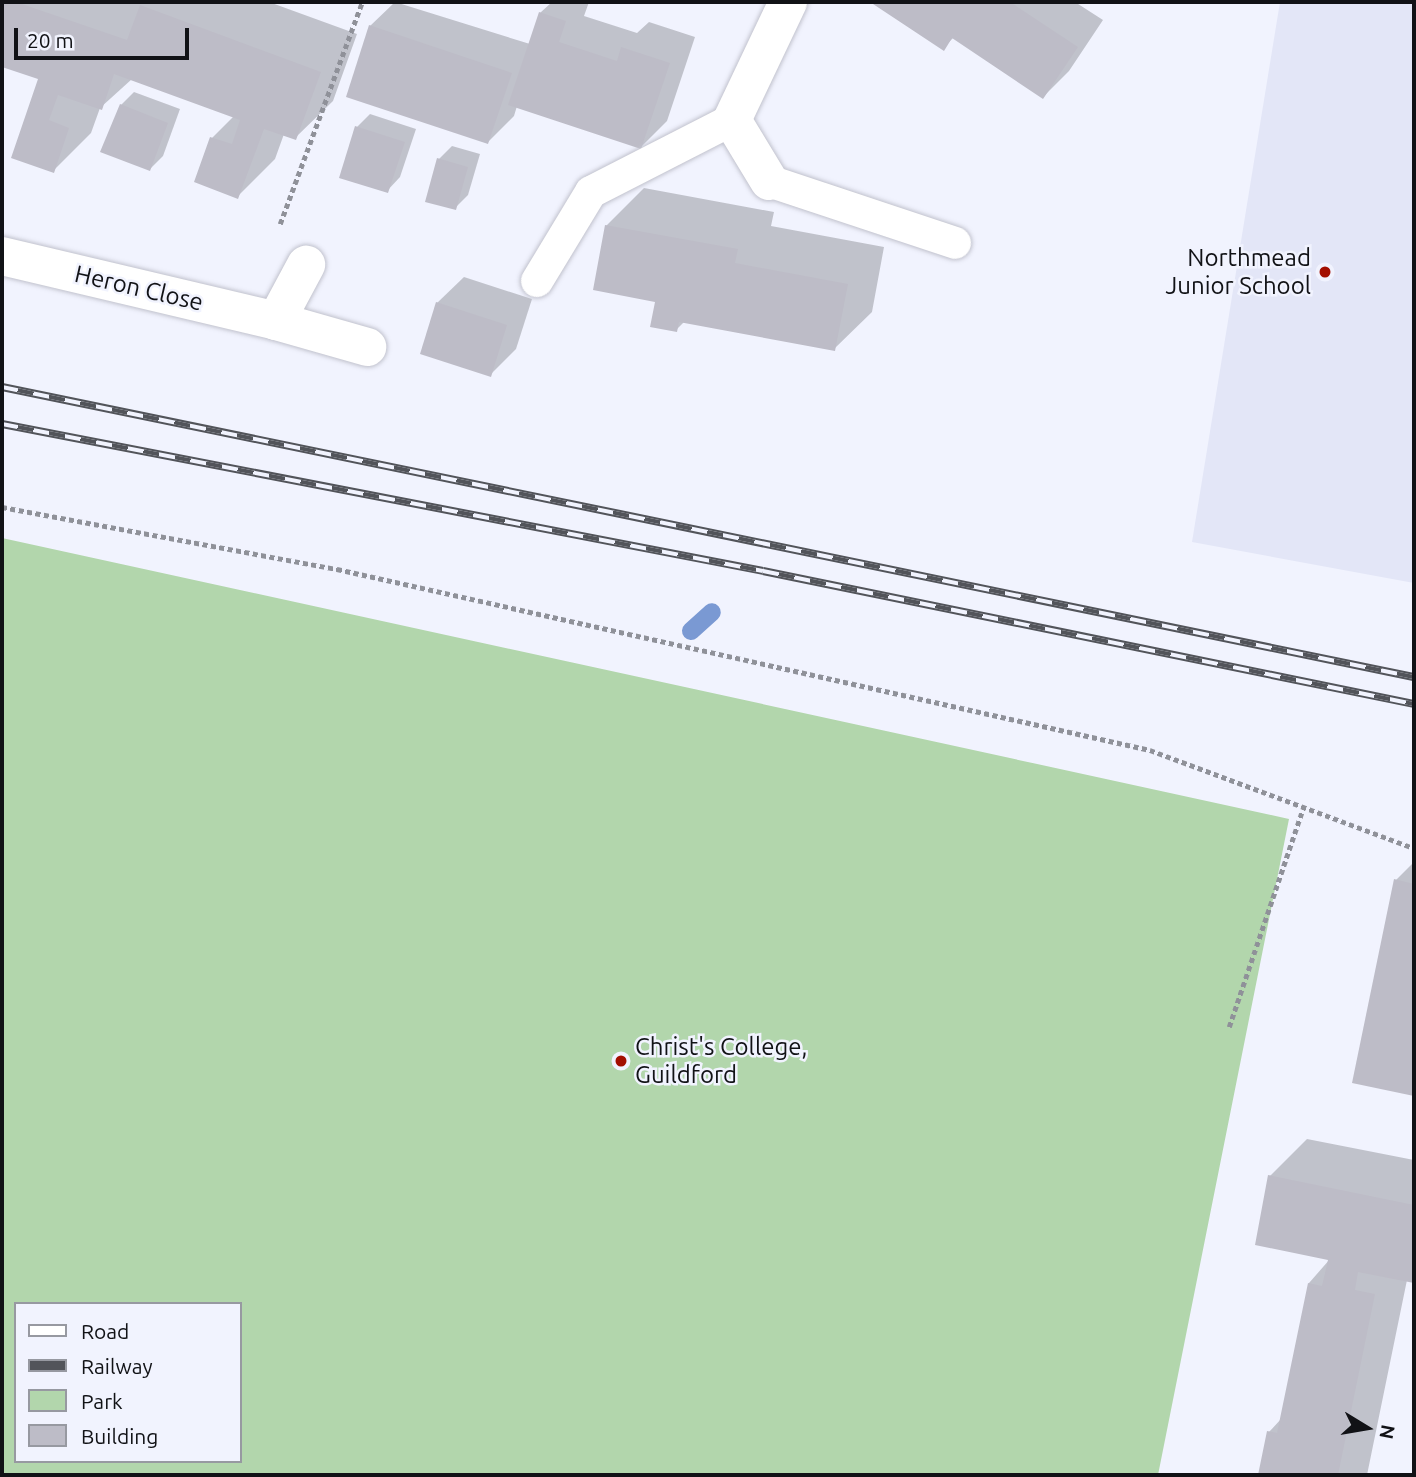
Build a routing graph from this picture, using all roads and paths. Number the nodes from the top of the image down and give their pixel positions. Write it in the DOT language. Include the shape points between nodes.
graph roads {
  1 [pos="362,2"];
  2 [pos="788,2"];
  3 [pos="732,120"];
  4 [pos="769,181"];
  5 [pos="955,243"];
  6 [pos="2,256"];
  7 [pos="306,265"];
  8 [pos="537,281"];
  9 [pos="276,321"];
  10 [pos="367,347"];
  11 [pos="2,507"];
  12 [pos="1304,806"];
  13 [pos="1414,848"];
  14 [pos="1228,1027"];
  1 -- 7 [label="path" via="279,222"];
  2 -- 3 [label="street"];
  3 -- 4 [label="street"];
  3 -- 8 [label="lane" via="591,192"];
  4 -- 5 [label="lane"];
  6 -- 9 [label="street, Heron Close"];
  7 -- 9 [label="street"];
  9 -- 10 [label="street, Heron Close"];
  11 -- 12 [label="path" via="337,569 1136,747"];
  12 -- 13 [label="path"];
  12 -- 14 [label="path"];
}
